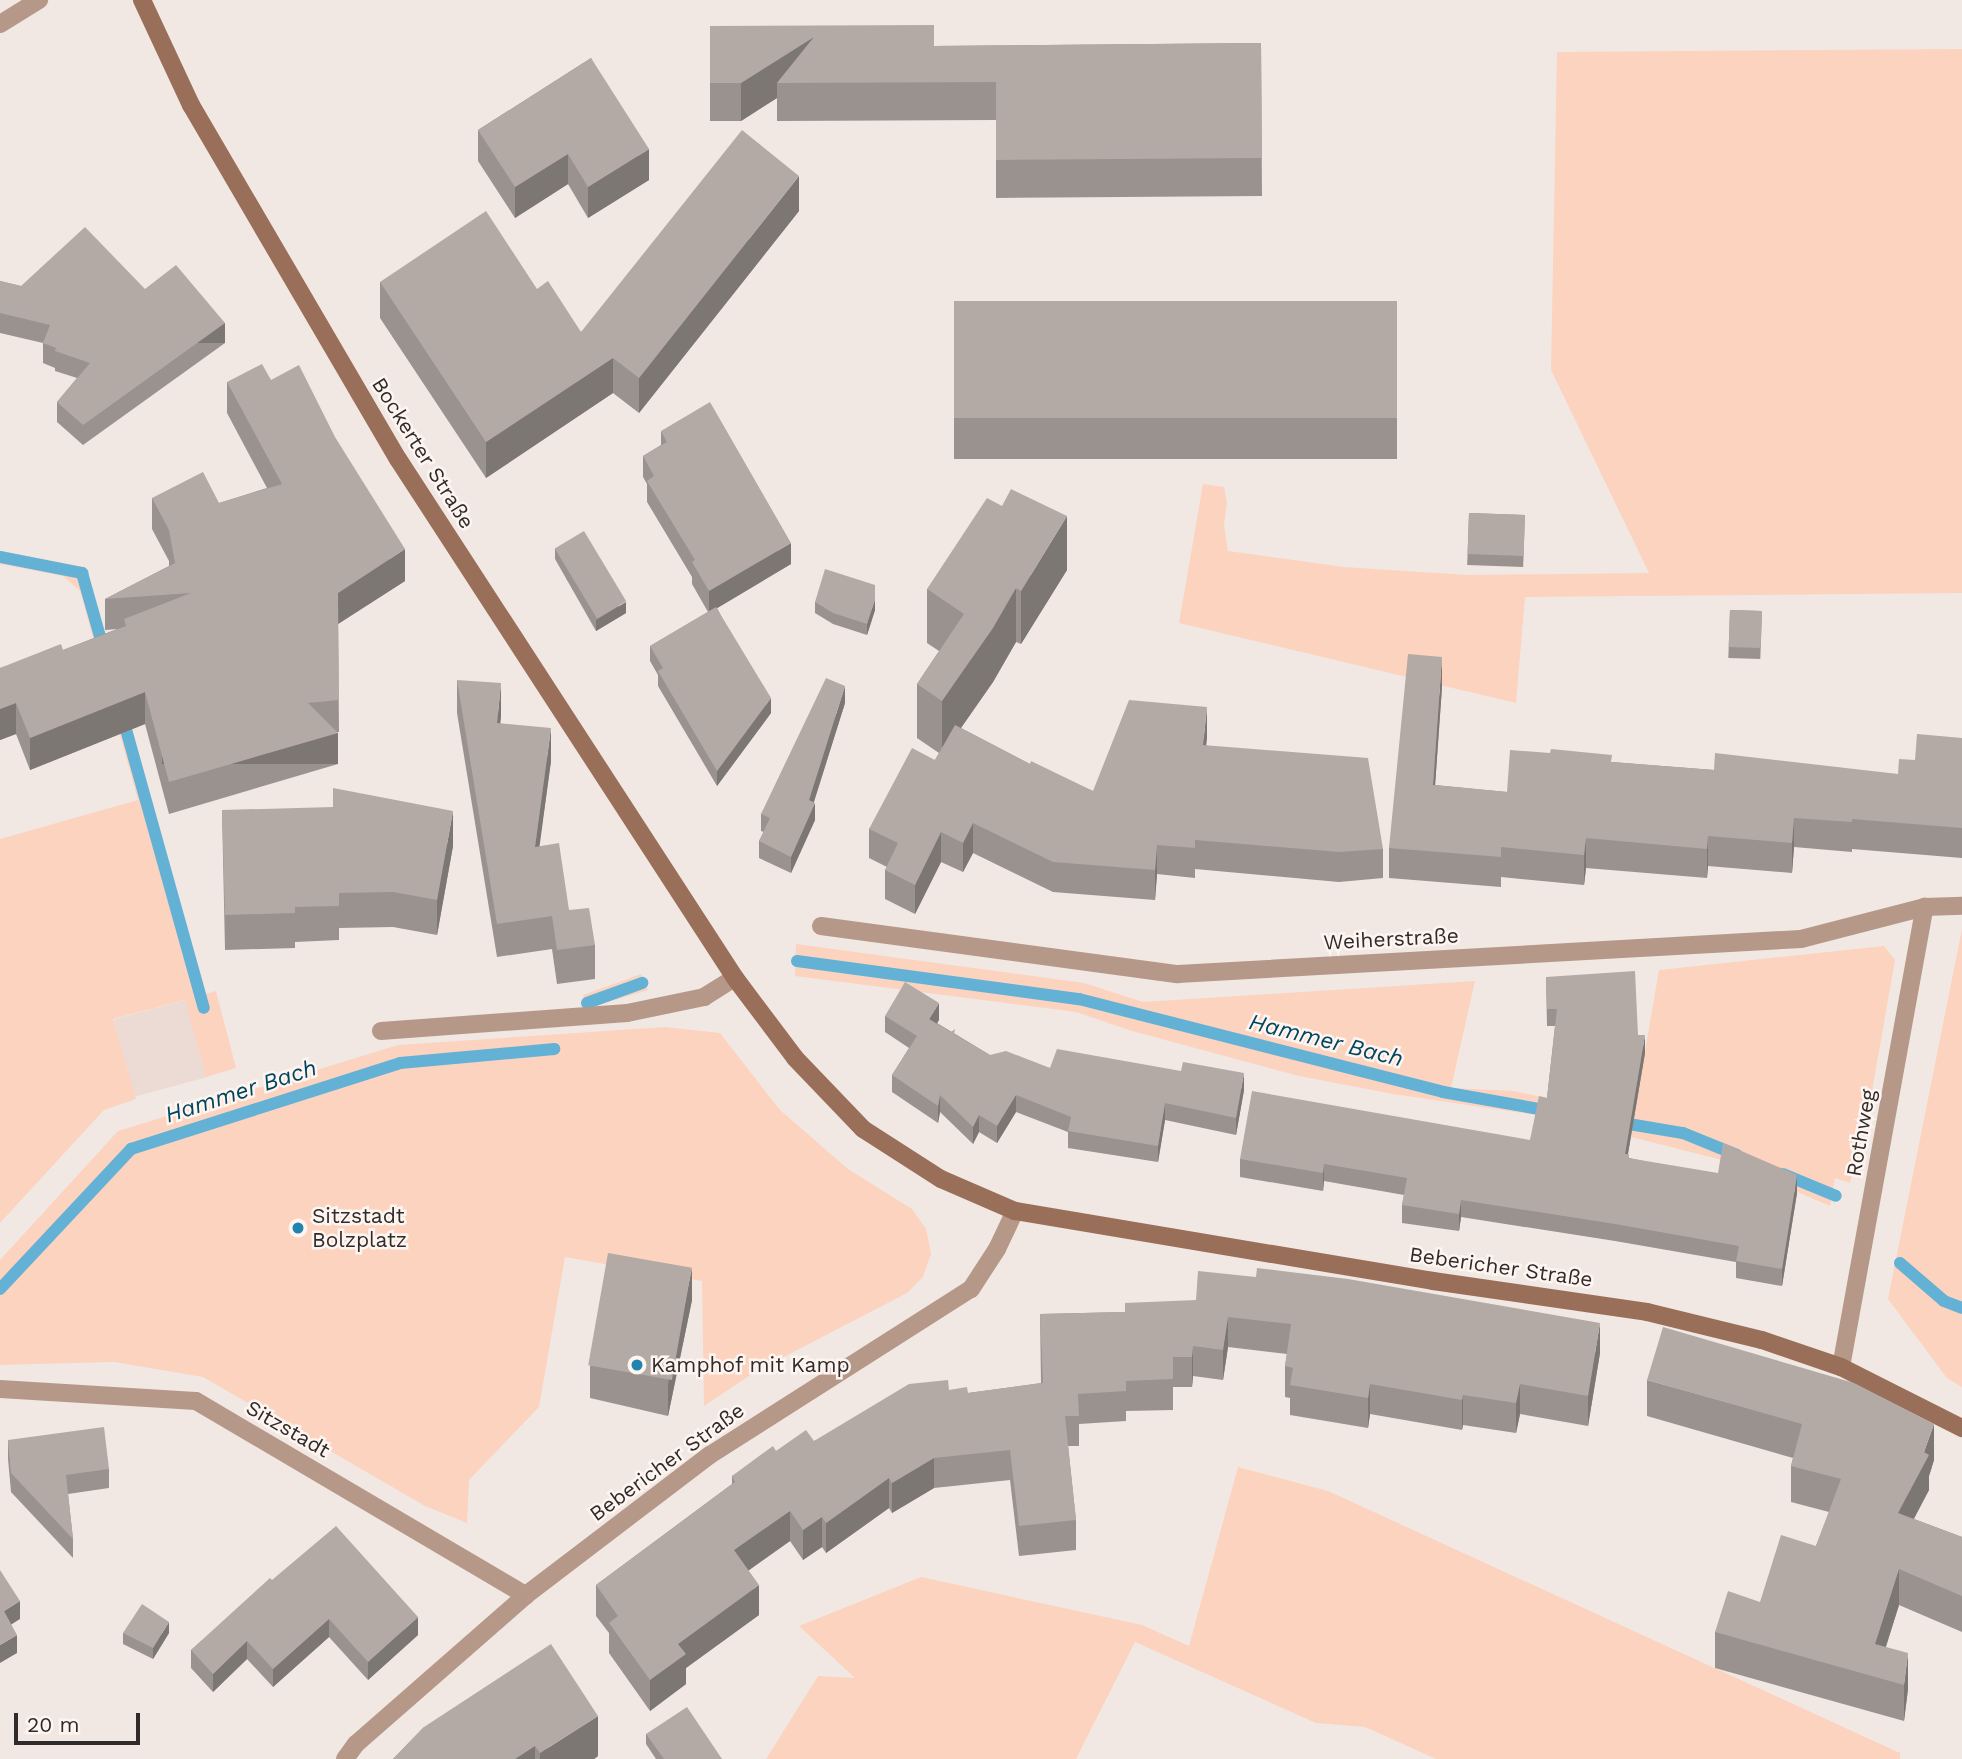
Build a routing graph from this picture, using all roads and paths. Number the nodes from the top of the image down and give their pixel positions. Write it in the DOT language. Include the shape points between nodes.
graph roads {
  1 [pos="39,0"];
  2 [pos="142,0"];
  3 [pos="0,23"];
  4 [pos="1962,906"];
  5 [pos="1925,907"];
  6 [pos="694,914"];
  7 [pos="821,926"];
  8 [pos="736,978"];
  9 [pos="381,1031"];
  10 [pos="1015,1211"];
  11 [pos="1841,1367"];
  12 [pos="0,1389"];
  13 [pos="1962,1428"];
  14 [pos="526,1595"];
  15 [pos="345,1759"];
  1 -- 3 [label="street"];
  2 -- 6 [label="street, Bockerter Straße" via="191,105 398,459"];
  4 -- 5 [label="street, Weiherstraße"];
  5 -- 7 [label="street, Weiherstraße" via="1801,939 1178,974"];
  5 -- 11 [label="street, Rothweg"];
  6 -- 8 [label="street, Bebericher Straße"];
  8 -- 9 [label="street" via="704,997 627,1013"];
  8 -- 10 [label="street, Bebericher Straße" via="795,1058 863,1129 941,1179"];
  10 -- 11 [label="street, Bebericher Straße" via="1433,1281 1647,1311 1762,1340"];
  10 -- 14 [label="street, Bebericher Straße" via="971,1289 709,1455"];
  11 -- 13 [label="street, Bebericher Straße"];
  12 -- 14 [label="street, Sitzstadt" via="196,1401"];
  14 -- 15 [label="street, Bebericher Straße" via="356,1744"];
}
